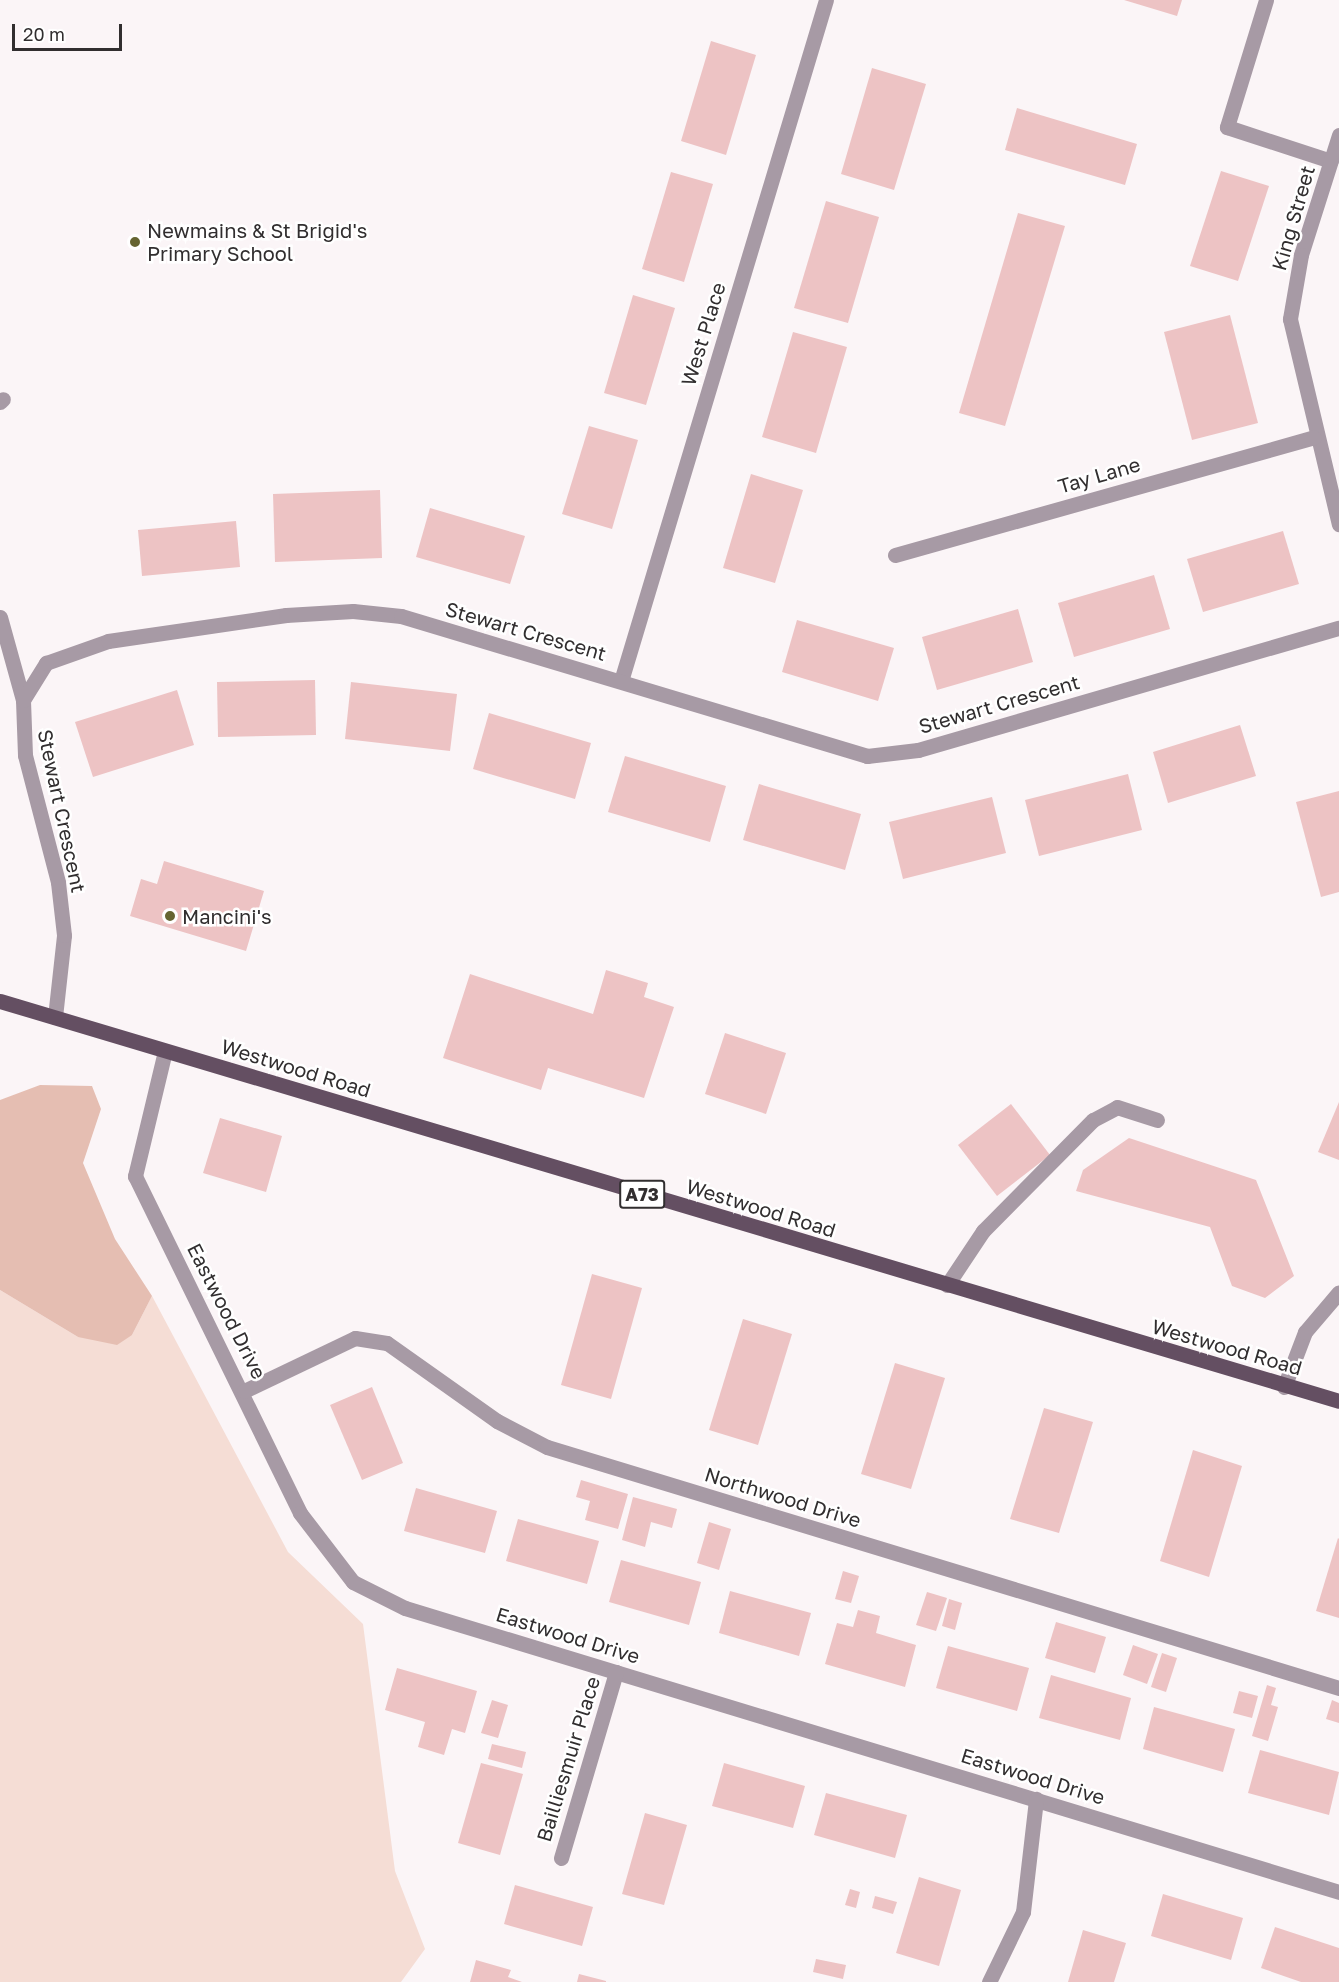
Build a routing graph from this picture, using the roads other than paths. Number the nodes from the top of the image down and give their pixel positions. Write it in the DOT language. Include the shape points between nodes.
graph roads {
  1 [pos="826,0"];
  2 [pos="1266,0"];
  3 [pos="1339,135"];
  4 [pos="1331,160"];
  5 [pos="1314,437"];
  6 [pos="1339,524"];
  7 [pos="895,555"];
  8 [pos="0,617"];
  9 [pos="1339,628"];
  10 [pos="621,681"];
  11 [pos="23,700"];
  12 [pos="0,1001"];
  13 [pos="55,1017"];
  14 [pos="165,1051"];
  15 [pos="1157,1120"];
  16 [pos="947,1285"];
  17 [pos="1339,1292"];
  18 [pos="1284,1386"];
  19 [pos="244,1391"];
  20 [pos="1339,1401"];
  21 [pos="616,1672"];
  22 [pos="1339,1688"];
  23 [pos="1036,1798"];
  24 [pos="561,1858"];
  25 [pos="1339,1892"];
  26 [pos="989,1982"];
  1 -- 10 [label="street, West Place"];
  2 -- 4 [label="street" via="1227,127"];
  3 -- 4 [label="street, King Street"];
  4 -- 5 [label="street, King Street" via="1300,255 1290,319"];
  5 -- 6 [label="street, King Street"];
  5 -- 7 [label="street, Tay Lane"];
  8 -- 11 [label="street"];
  9 -- 10 [label="street, Stewart Crescent" via="918,750 867,756"];
  10 -- 11 [label="street, Stewart Crescent" via="401,616 353,611 203,624 108,641 46,663"];
  11 -- 13 [label="street, Stewart Crescent" via="25,755 58,882 64,935"];
  12 -- 13 [label="main road, Westwood Road / A73"];
  13 -- 14 [label="main road, Westwood Road / A73"];
  14 -- 16 [label="main road, Westwood Road / A73"];
  14 -- 19 [label="street, Eastwood Drive" via="135,1176"];
  15 -- 16 [label="street" via="1117,1107 1093,1120 990,1223"];
  16 -- 18 [label="main road, Westwood Road / A73"];
  17 -- 18 [label="street" via="1305,1332"];
  18 -- 20 [label="main road, Westwood Road / A73"];
  19 -- 21 [label="street, Eastwood Drive" via="300,1513 353,1582 405,1608"];
  19 -- 22 [label="street, Northwood Drive" via="355,1338 387,1343 497,1421 547,1447"];
  21 -- 23 [label="street, Eastwood Drive"];
  21 -- 24 [label="street, Bailliesmuir Place"];
  23 -- 25 [label="street, Eastwood Drive"];
  23 -- 26 [label="street" via="1023,1912"];
}
